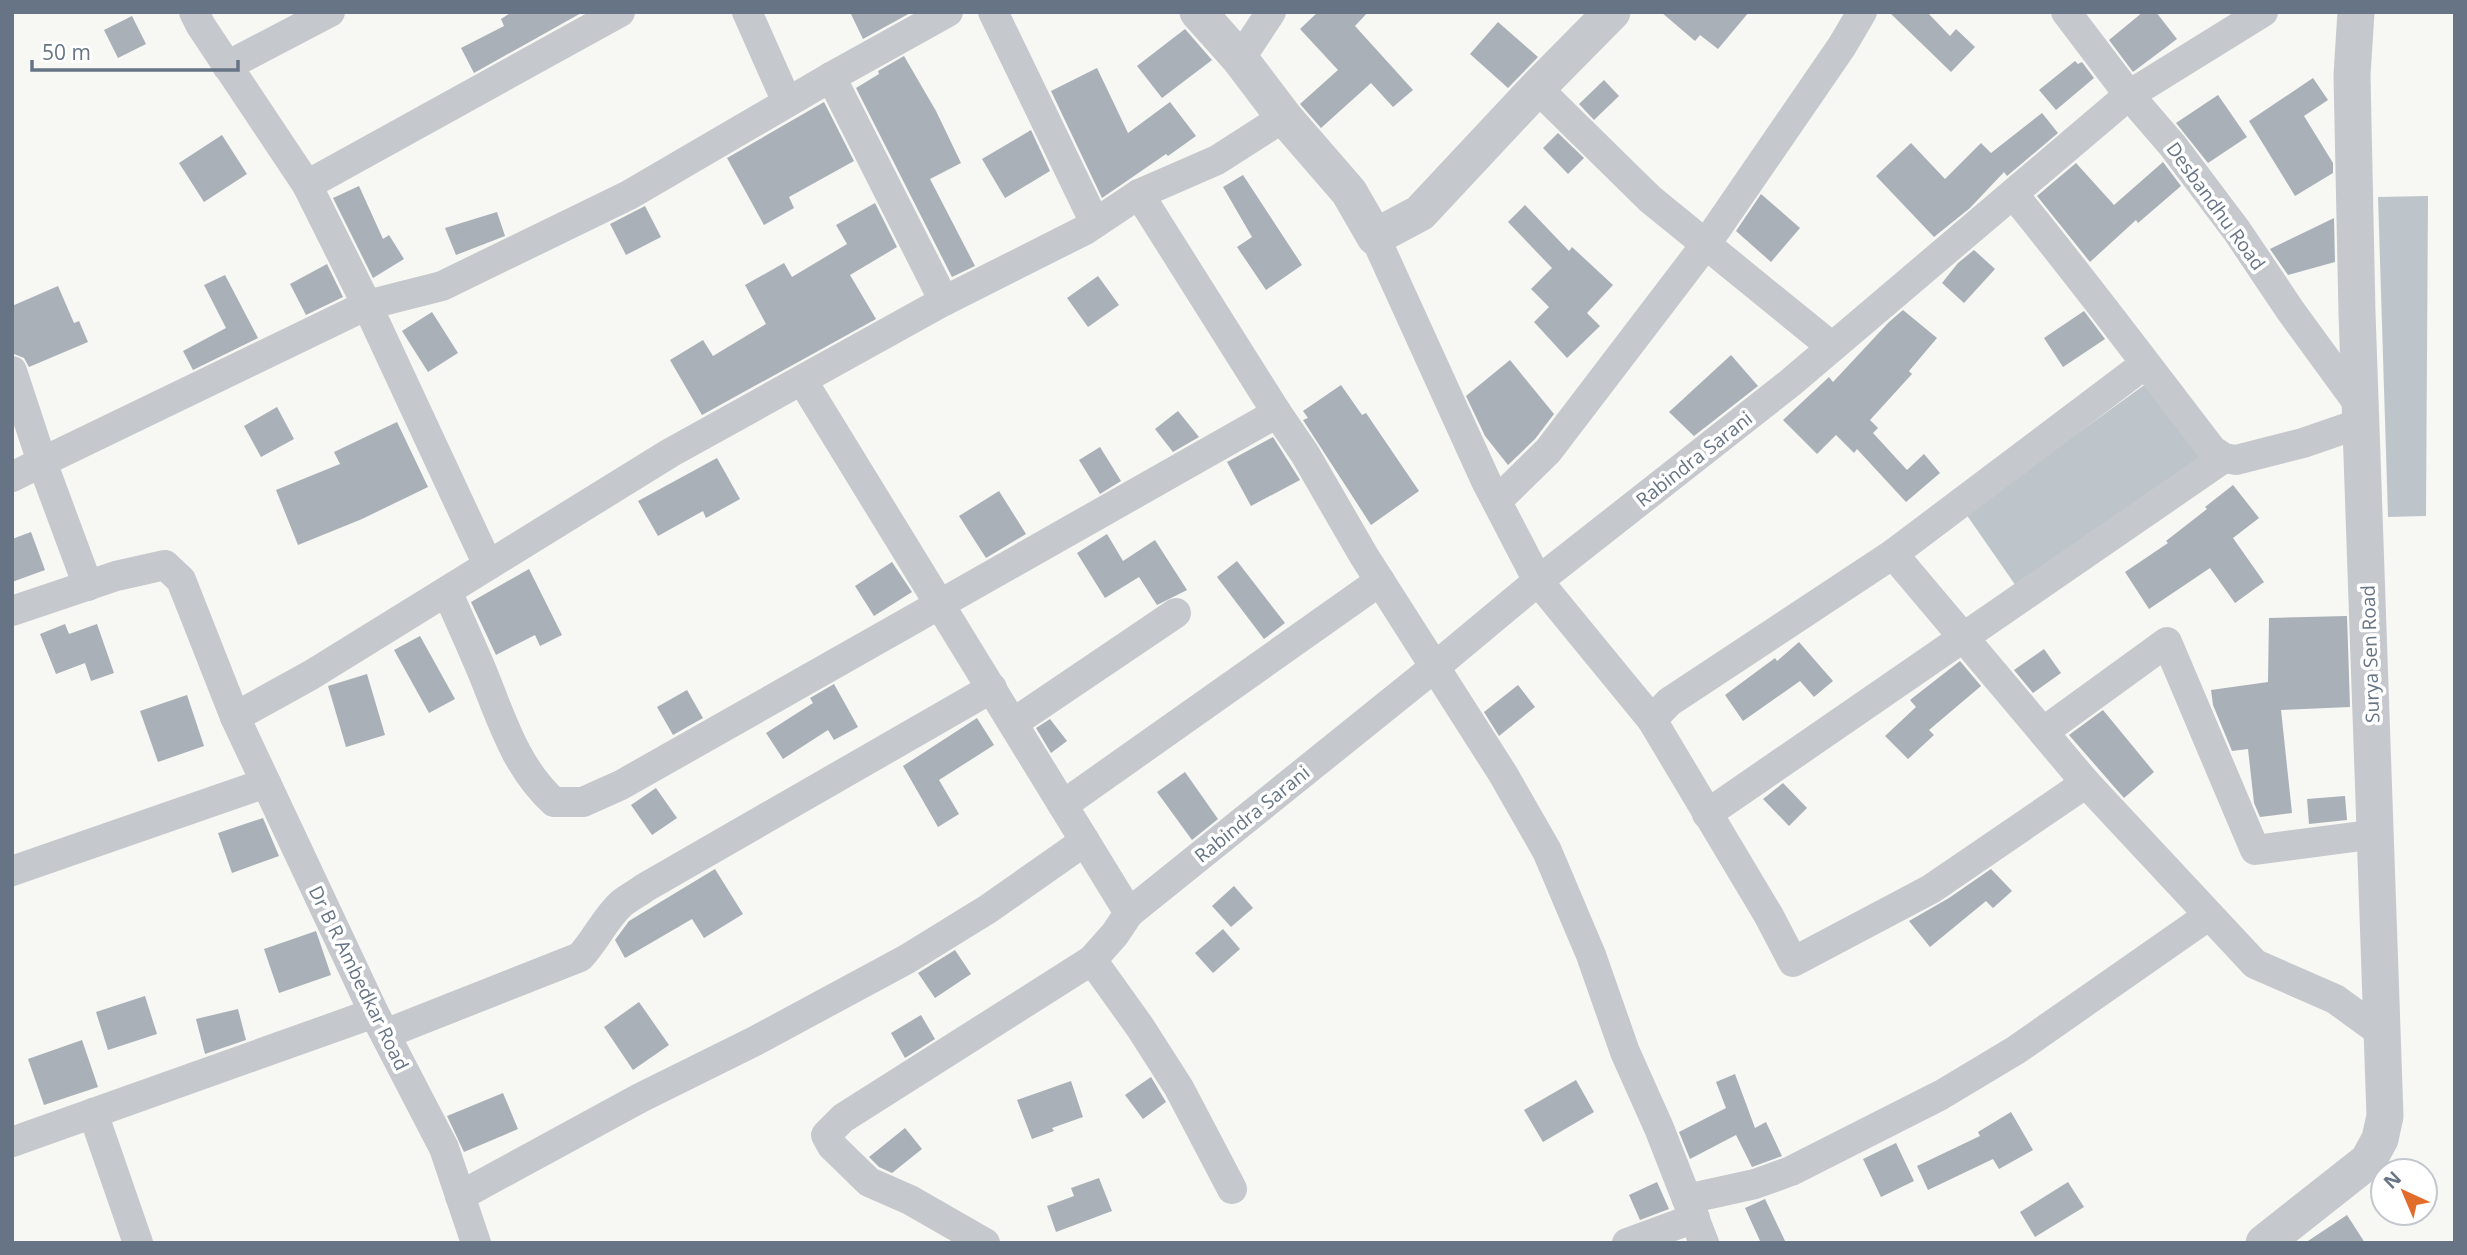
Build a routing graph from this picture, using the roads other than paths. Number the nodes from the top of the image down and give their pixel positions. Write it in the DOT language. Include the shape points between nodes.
graph roads {
  1 [pos="194,12"];
  2 [pos="330,12"];
  3 [pos="620,12"];
  4 [pos="747,12"];
  5 [pos="948,12"];
  6 [pos="993,12"];
  7 [pos="1198,12"];
  8 [pos="1271,12"];
  9 [pos="1862,12"];
  10 [pos="2066,12"];
  11 [pos="2263,12"];
  12 [pos="2356,12"];
  13 [pos="1611,13"];
  14 [pos="1240,59"];
  15 [pos="227,66"];
  16 [pos="831,77"];
  17 [pos="1537,88"];
  18 [pos="2129,95"];
  19 [pos="787,102"];
  20 [pos="1284,117"];
  21 [pos="307,185"];
  22 [pos="1139,194"];
  23 [pos="2013,194"];
  24 [pos="1095,223"];
  25 [pos="1375,237"];
  26 [pos="1706,244"];
  27 [pos="944,301"];
  28 [pos="367,305"];
  29 [pos="1832,347"];
  30 [pos="2145,364"];
  31 [pos="12,372"];
  32 [pos="802,380"];
  33 [pos="1277,413"];
  34 [pos="2361,414"];
  35 [pos="2224,458"];
  36 [pos="42,462"];
  37 [pos="12,477"];
  38 [pos="1497,501"];
  39 [pos="1893,554"];
  40 [pos="488,565"];
  41 [pos="1380,581"];
  42 [pos="1538,581"];
  43 [pos="88,586"];
  44 [pos="447,591"];
  45 [pos="941,605"];
  46 [pos="12,611"];
  47 [pos="1176,613"];
  48 [pos="1965,638"];
  49 [pos="1436,666"];
  50 [pos="992,688"];
  51 [pos="235,717"];
  52 [pos="1653,720"];
  53 [pos="1013,723"];
  54 [pos="2043,732"];
  55 [pos="266,783"];
  56 [pos="2086,783"];
  57 [pos="1063,805"];
  58 [pos="1707,814"];
  59 [pos="2376,834"];
  60 [pos="1085,841"];
  61 [pos="12,871"];
  62 [pos="1129,914"];
  63 [pos="2208,916"];
  64 [pos="1092,961"];
  65 [pos="380,1024"];
  66 [pos="2382,1033"];
  67 [pos="93,1113"];
  68 [pos="12,1142"];
  69 [pos="1232,1189"];
  70 [pos="460,1196"];
  71 [pos="1695,1220"];
  72 [pos="138,1243"];
  73 [pos="476,1243"];
  74 [pos="985,1243"];
  75 [pos="1627,1243"];
  76 [pos="2264,1243"];
  1 -- 15 [label="street"];
  2 -- 15 [label="street"];
  3 -- 21 [label="street"];
  4 -- 19 [label="street"];
  5 -- 16 [label="street"];
  6 -- 24 [label="street"];
  7 -- 14 [label="street"];
  8 -- 14 [label="street"];
  9 -- 26 [label="street"];
  10 -- 18 [label="street, Desbandhu Road"];
  11 -- 18 [label="street, Rabindra Sarani"];
  12 -- 34 [label="street, Surya Sen Road" via="2351,75"];
  13 -- 17 [label="street"];
  14 -- 20 [label="street"];
  15 -- 21 [label="street"];
  16 -- 19 [label="street"];
  16 -- 27 [label="street"];
  17 -- 25 [label="street" via="1420,213"];
  17 -- 26 [label="street" via="1650,199"];
  18 -- 23 [label="street, Rabindra Sarani"];
  18 -- 34 [label="street, Desbandhu Road" via="2229,220"];
  19 -- 28 [label="street" via="629,195 442,286"];
  20 -- 22 [label="street" via="1217,160"];
  20 -- 25 [label="street" via="1349,192"];
  21 -- 28 [label="street"];
  22 -- 24 [label="street"];
  22 -- 33 [label="street"];
  23 -- 29 [label="street, Rabindra Sarani"];
  23 -- 30 [label="street"];
  24 -- 27 [label="street"];
  25 -- 38 [label="street"];
  26 -- 29 [label="street"];
  26 -- 38 [label="street" via="1548,452"];
  27 -- 32 [label="street"];
  28 -- 36 [label="street"];
  28 -- 40 [label="street"];
  29 -- 42 [label="street, Rabindra Sarani"];
  30 -- 35 [label="street" via="2212,450"];
  30 -- 39 [label="street"];
  31 -- 36 [label="street"];
  32 -- 40 [label="street" via="670,453"];
  32 -- 45 [label="street"];
  33 -- 41 [label="street"];
  33 -- 45 [label="street"];
  34 -- 35 [label="street" via="2290,446 2236,460"];
  34 -- 59 [label="street, Surya Sen Road"];
  35 -- 48 [label="street"];
  36 -- 37 [label="street"];
  36 -- 43 [label="street"];
  38 -- 42 [label="street"];
  39 -- 48 [label="street"];
  39 -- 52 [label="street" via="1670,702"];
  40 -- 44 [label="street"];
  41 -- 49 [label="street"];
  41 -- 57 [label="street"];
  42 -- 49 [label="street, Rabindra Sarani"];
  42 -- 52 [label="street"];
  43 -- 46 [label="street"];
  43 -- 51 [label="street, Dr B R Ambedkar Road" via="165,565 174,572"];
  44 -- 45 [label="street" via="524,767 554,802 583,802 621,785"];
  44 -- 51 [label="street" via="312,676"];
  45 -- 50 [label="street"];
  47 -- 53 [label="street"];
  48 -- 54 [label="street"];
  48 -- 58 [label="street"];
  49 -- 62 [label="street, Rabindra Sarani"];
  49 -- 71 [label="street" via="1547,851"];
  50 -- 53 [label="street"];
  50 -- 65 [label="street" via="646,887 622,904 580,957"];
  51 -- 55 [label="street, Dr B R Ambedkar Road"];
  52 -- 58 [label="street"];
  53 -- 57 [label="street"];
  54 -- 56 [label="street"];
  54 -- 59 [label="street" via="2168,642 2255,850"];
  55 -- 61 [label="street"];
  55 -- 65 [label="street, Dr B R Ambedkar Road"];
  56 -- 58 [label="street" via="1931,888 1793,962"];
  56 -- 63 [label="street"];
  57 -- 60 [label="street"];
  59 -- 66 [label="street, Surya Sen Road"];
  60 -- 62 [label="street"];
  60 -- 70 [label="street" via="906,959"];
  62 -- 64 [label="street, Rabindra Sarani"];
  63 -- 66 [label="street" via="2255,964 2335,999"];
  63 -- 71 [label="street" via="2016,1050 1941,1095 1791,1171 1755,1184"];
  64 -- 69 [label="street" via="1179,1088"];
  64 -- 74 [label="street, Rabindra Sarani" via="843,1118 826,1135 869,1182"];
  65 -- 67 [label="street"];
  65 -- 70 [label="street, Dr B R Ambedkar Road" via="444,1148"];
  66 -- 76 [label="street, Surya Sen Road" via="2385,1116 2368,1161"];
  67 -- 68 [label="street"];
  67 -- 72 [label="street"];
  70 -- 73 [label="street, Dr B R Ambedkar Road"];
  71 -- 75 [label="street"];
}
